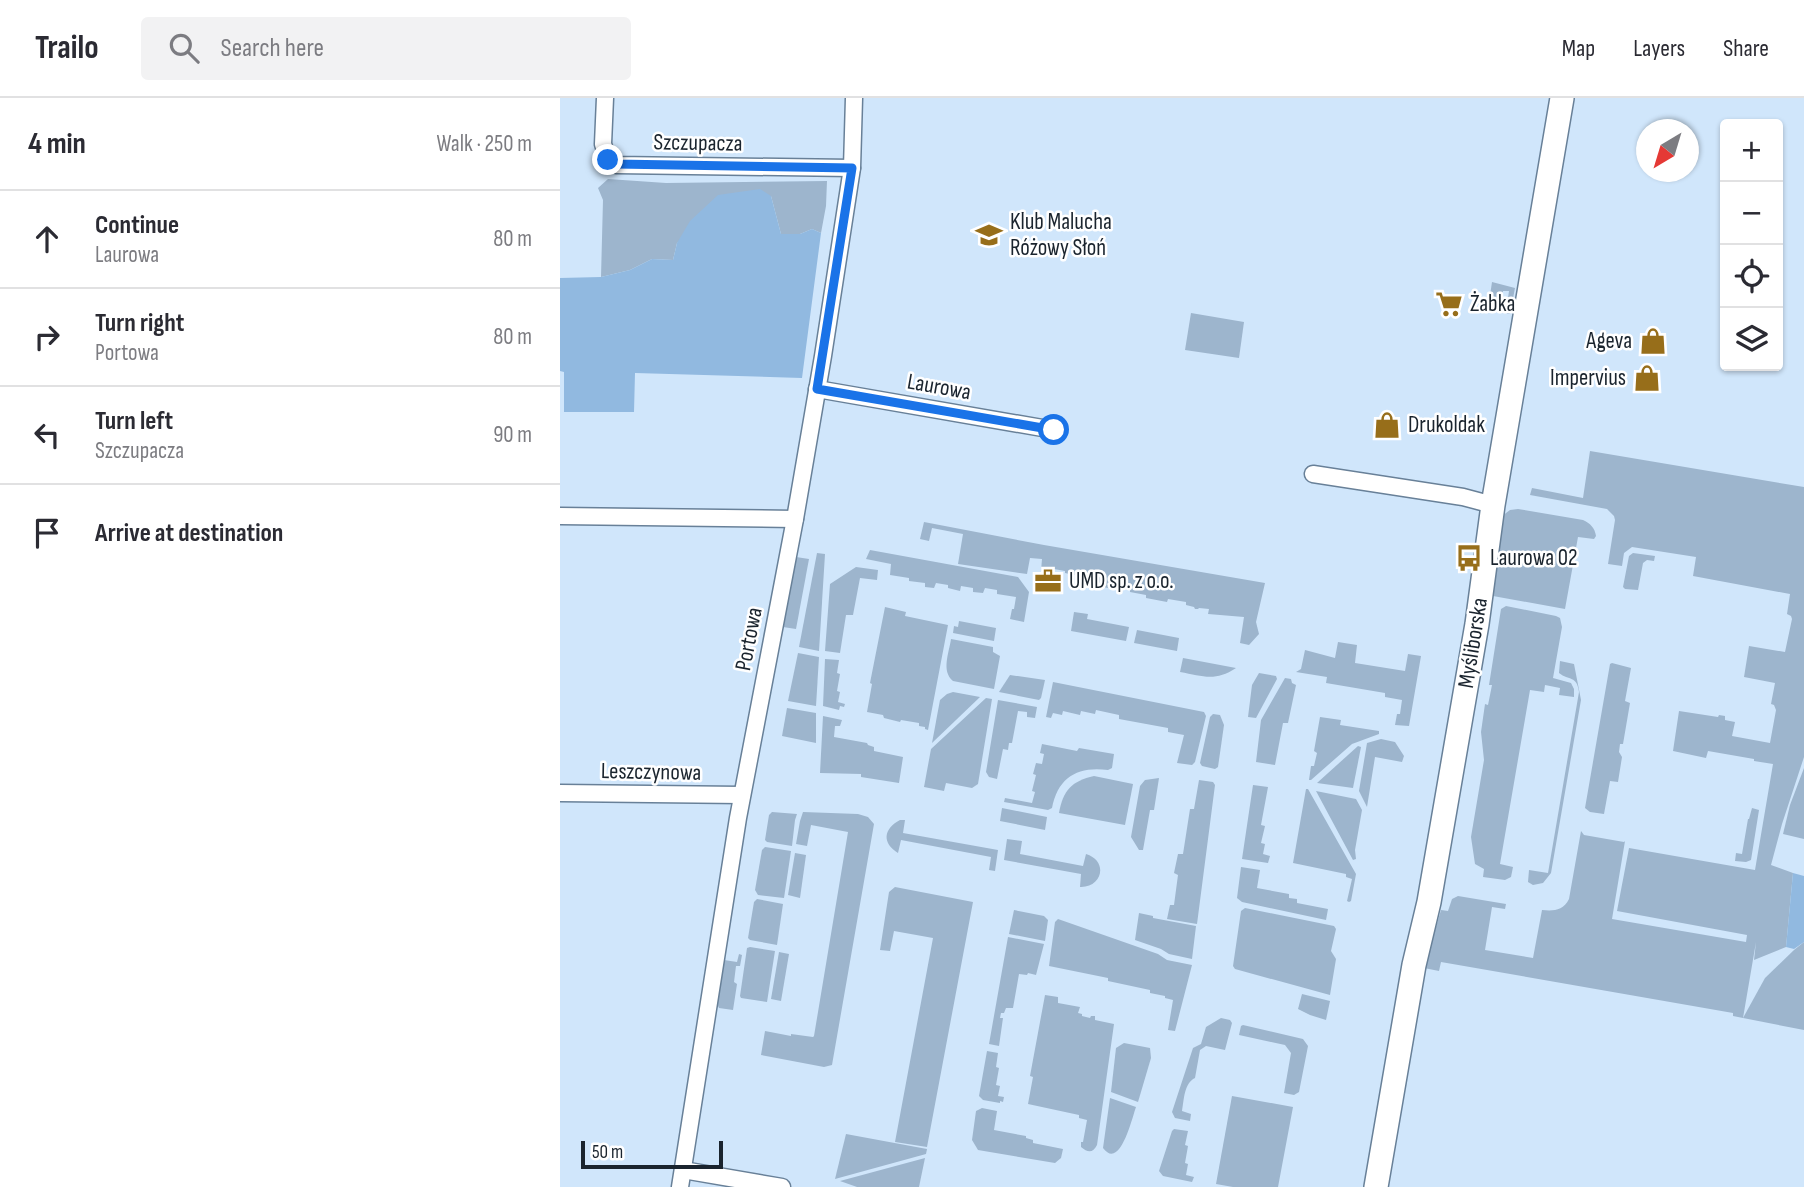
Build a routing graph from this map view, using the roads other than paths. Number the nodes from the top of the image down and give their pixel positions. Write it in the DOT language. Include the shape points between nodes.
graph roads {
  1 [pos="605,98"];
  2 [pos="854,98"];
  3 [pos="1562,98"];
  4 [pos="852,168"];
  5 [pos="817,389"];
  6 [pos="1054,430"];
  7 [pos="1313,474"];
  8 [pos="1493,505"];
  9 [pos="560,516"];
  10 [pos="794,519"];
  11 [pos="560,793"];
  12 [pos="742,795"];
  13 [pos="683,1170"];
  14 [pos="680,1187"];
  15 [pos="782,1187"];
  16 [pos="1376,1187"];
  1 -- 4 [label="street, Szczupacza" via="603,144 608,160 616,164"];
  2 -- 4 [label="street, Portowa"];
  3 -- 8 [label="street, Myśliborska"];
  4 -- 5 [label="street, Portowa"];
  5 -- 6 [label="street, Laurowa"];
  5 -- 10 [label="street, Portowa"];
  7 -- 8 [label="street"];
  8 -- 16 [label="street, Myśliborska" via="1474,643"];
  9 -- 10 [label="street"];
  10 -- 12 [label="street, Portowa"];
  11 -- 12 [label="street, Leszczynowa"];
  12 -- 13 [label="street, Portowa"];
  13 -- 14 [label="street, Portowa"];
  13 -- 15 [label="street"];
}
